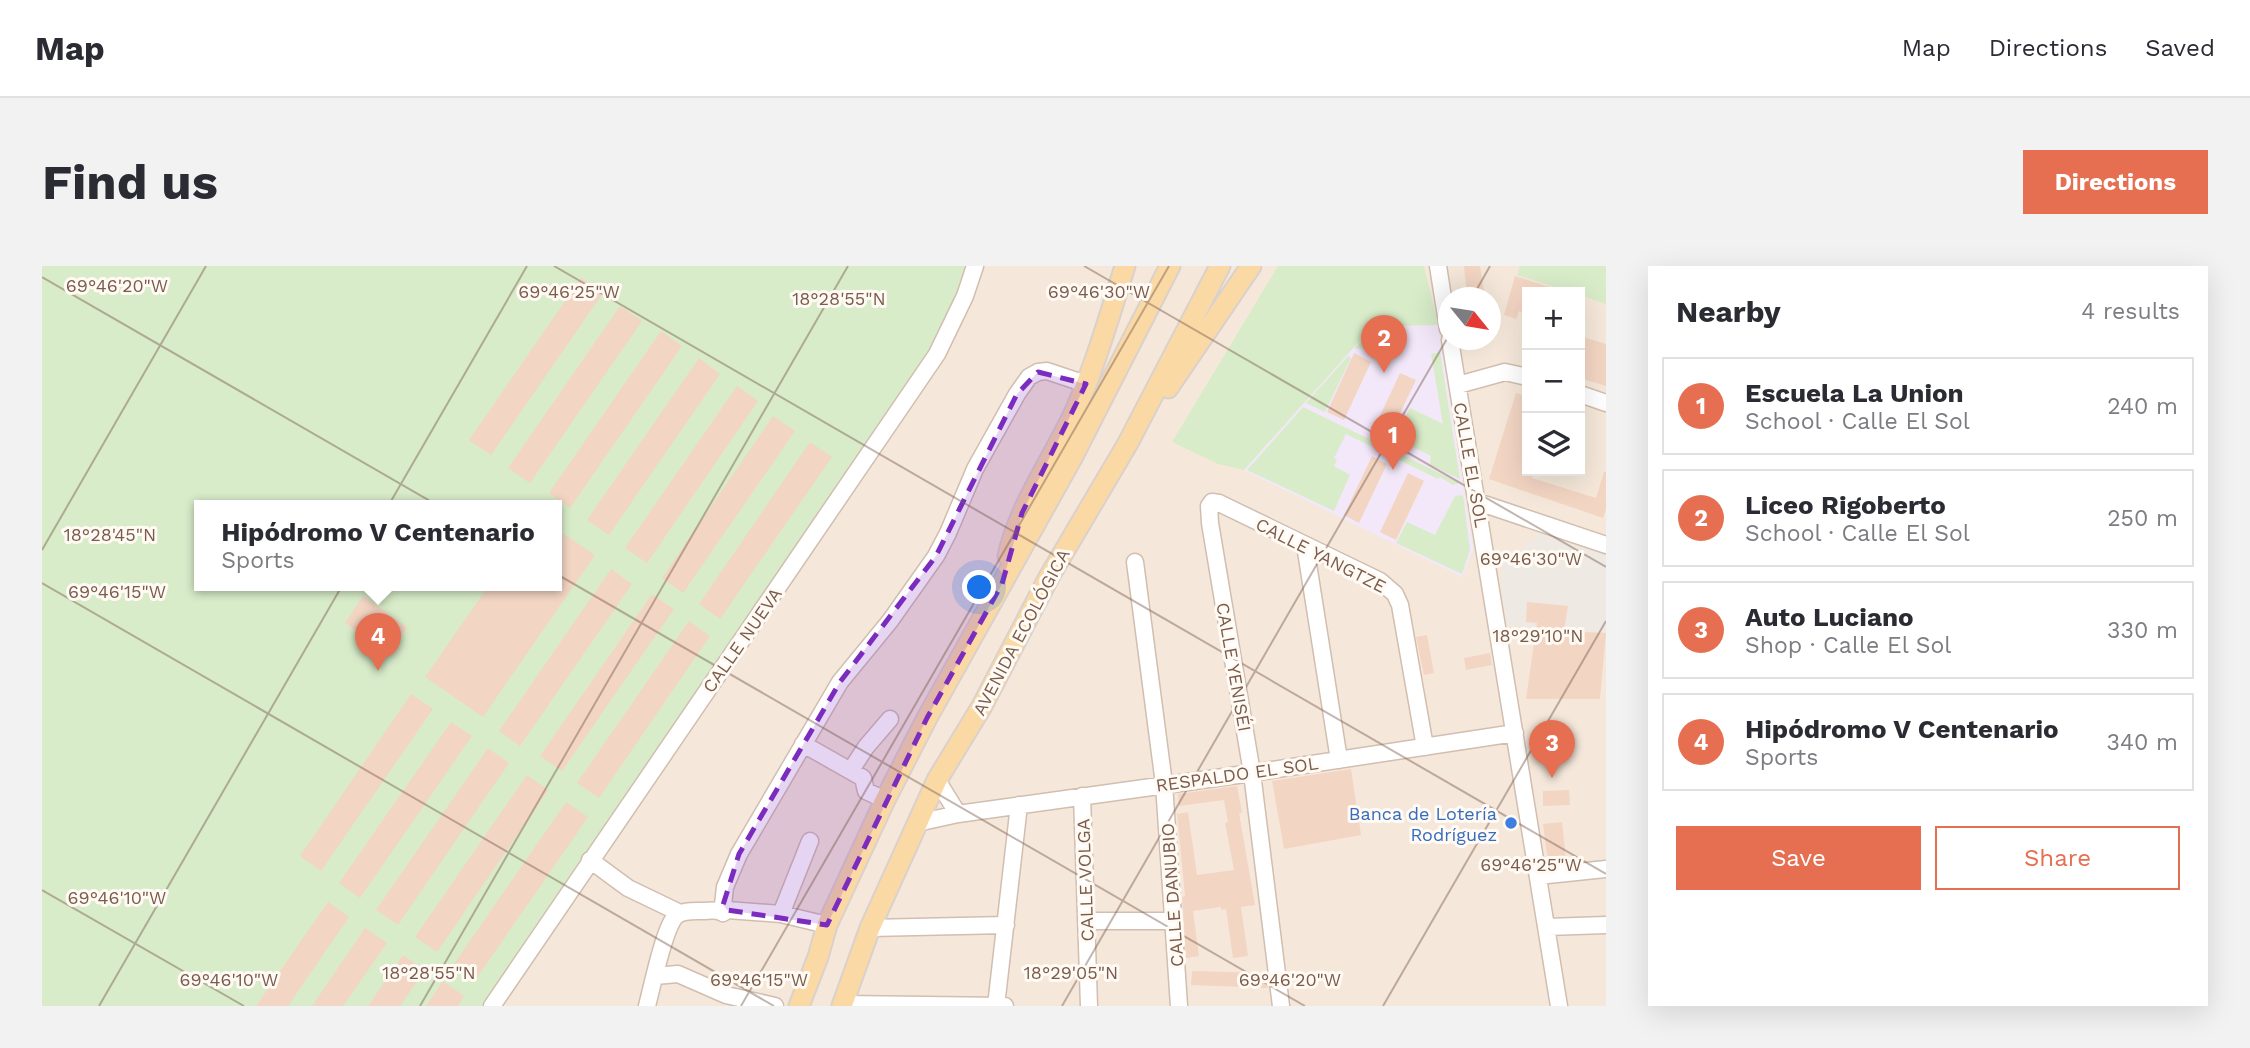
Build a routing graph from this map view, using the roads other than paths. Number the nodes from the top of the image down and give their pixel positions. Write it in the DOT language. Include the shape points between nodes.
graph roads {
  1 [pos="975,266"];
  2 [pos="1125,266"];
  3 [pos="1170,266"];
  4 [pos="1220,266"];
  5 [pos="1251,266"];
  6 [pos="1438,266"];
  7 [pos="1441,287"];
  8 [pos="1452,350"];
  9 [pos="1522,376"];
  10 [pos="1086,384"];
  11 [pos="1458,385"];
  12 [pos="1585,396"];
  13 [pos="1606,403"];
  14 [pos="1128,443"];
  15 [pos="1478,502"];
  16 [pos="1219,503"];
  17 [pos="1304,545"];
  18 [pos="1606,545"];
  19 [pos="1135,562"];
  20 [pos="1002,584"];
  21 [pos="890,719"];
  22 [pos="1515,733"];
  23 [pos="803,744"];
  24 [pos="1425,747"];
  25 [pos="1339,760"];
  26 [pos="851,770"];
  27 [pos="1252,773"];
  28 [pos="937,780"];
  29 [pos="1164,784"];
  30 [pos="1082,796"];
  31 [pos="885,800"];
  32 [pos="1019,805"];
  33 [pos="958,814"];
  34 [pos="917,823"];
  35 [pos="810,841"];
  36 [pos="590,860"];
  37 [pos="1606,869"];
  38 [pos="1538,876"];
  39 [pos="723,909"];
  40 [pos="680,913"];
  41 [pos="781,914"];
  42 [pos="1087,921"];
  43 [pos="1173,921"];
  44 [pos="827,925"];
  45 [pos="1006,925"];
  46 [pos="1606,925"];
  47 [pos="1547,927"];
  48 [pos="870,928"];
  49 [pos="655,976"];
  50 [pos="842,1005"];
  51 [pos="492,1006"];
  52 [pos="647,1006"];
  53 [pos="775,1006"];
  54 [pos="799,1006"];
  55 [pos="996,1006"];
  56 [pos="1007,1006"];
  57 [pos="1089,1006"];
  58 [pos="1180,1006"];
  59 [pos="1281,1006"];
  60 [pos="1559,1006"];
  1 -- 36 [label="street, CALLE NUEVA" via="937,354"];
  2 -- 10 [label="main road"];
  3 -- 20 [label="main road"];
  4 -- 14 [label="main road, AVENIDA ECOLÓGICA"];
  5 -- 14 [label="main road"];
  6 -- 7 [label="street"];
  8 -- 11 [label="street, CALLE EL SOL"];
  9 -- 11 [label="street" via="1505,372"];
  10 -- 20 [label="main road" via="1022,513"];
  10 -- 23 [label="street" via="1047,371 1030,377 981,459 936,556 840,682"];
  11 -- 15 [label="street, CALLE EL SOL"];
  12 -- 13 [label="street"];
  14 -- 28 [label="main road, AVENIDA ECOLÓGICA"];
  15 -- 18 [label="street"];
  15 -- 22 [label="street, CALLE EL SOL"];
  16 -- 17 [label="street, CALLE YANGTZE"];
  16 -- 27 [label="street, CALLE YENISÉI" via="1209,506 1210,523"];
  17 -- 24 [label="street, CALLE YANGTZE" via="1380,581 1395,594"];
  17 -- 25 [label="street"];
  19 -- 29 [label="street, CALLE DANUBIO"];
  20 -- 31 [label="main road"];
  21 -- 26 [label="street"];
  22 -- 24 [label="street, RESPALDO EL SOL"];
  22 -- 38 [label="street, CALLE EL SOL"];
  23 -- 26 [label="street"];
  23 -- 39 [label="street" via="738,854 727,879"];
  24 -- 25 [label="street, RESPALDO EL SOL"];
  25 -- 27 [label="street, RESPALDO EL SOL"];
  26 -- 31 [label="street" via="864,779 866,790"];
  27 -- 29 [label="street, RESPALDO EL SOL"];
  27 -- 59 [label="street, CALLE YENISÉI"];
  28 -- 33 [label="street"];
  28 -- 34 [label="main road, AVENIDA ECOLÓGICA"];
  29 -- 30 [label="street, RESPALDO EL SOL"];
  29 -- 43 [label="street, CALLE DANUBIO"];
  30 -- 32 [label="street, RESPALDO EL SOL"];
  30 -- 42 [label="street, CALLE VOLGA"];
  31 -- 44 [label="main road"];
  32 -- 33 [label="street, RESPALDO EL SOL"];
  32 -- 45 [label="street"];
  33 -- 34 [label="street, RESPALDO EL SOL"];
  34 -- 48 [label="main road, AVENIDA ECOLÓGICA"];
  35 -- 41 [label="street"];
  36 -- 40 [label="street" via="628,888"];
  36 -- 51 [label="street, CALLE NUEVA"];
  37 -- 38 [label="street"];
  38 -- 47 [label="street, CALLE EL SOL"];
  39 -- 40 [label="street"];
  39 -- 41 [label="street"];
  40 -- 49 [label="street" via="671,923"];
  41 -- 44 [label="street"];
  42 -- 43 [label="street"];
  42 -- 57 [label="street, CALLE VOLGA"];
  43 -- 58 [label="street, CALLE DANUBIO"];
  44 -- 54 [label="main road"];
  45 -- 48 [label="street"];
  45 -- 55 [label="street"];
  46 -- 47 [label="street"];
  47 -- 60 [label="street, CALLE EL SOL"];
  48 -- 50 [label="main road, AVENIDA ECOLÓGICA"];
  49 -- 52 [label="street"];
  49 -- 53 [label="street" via="678,974 726,995"];
  50 -- 55 [label="street"];
  55 -- 56 [label="street"];
}
